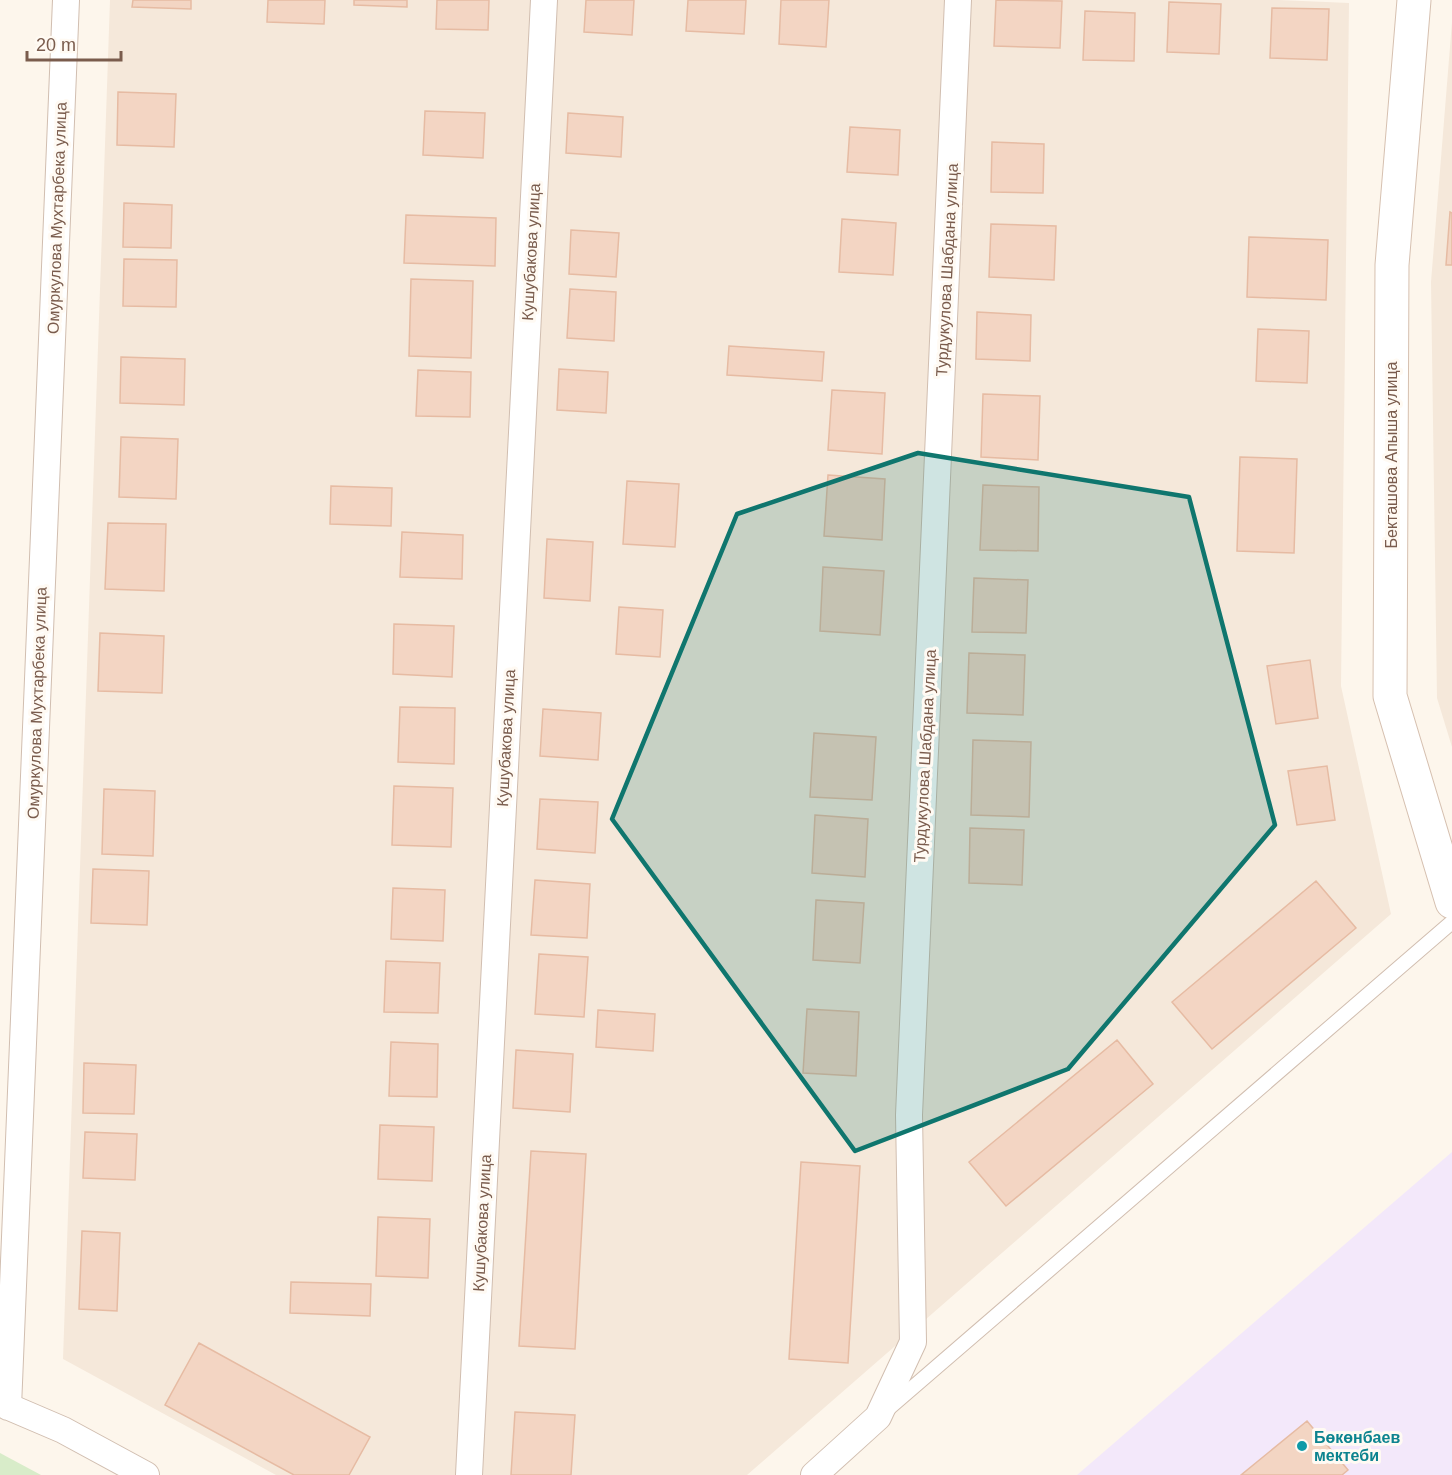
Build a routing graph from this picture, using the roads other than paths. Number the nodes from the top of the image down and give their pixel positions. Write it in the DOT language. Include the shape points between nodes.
graph roads {
  1 [pos="66,0"];
  2 [pos="544,0"];
  3 [pos="958,0"];
  4 [pos="1414,0"];
  5 [pos="1452,902"];
  6 [pos="1452,922"];
  7 [pos="4,1405"];
  8 [pos="878,1417"];
  9 [pos="146,1475"];
  10 [pos="469,1475"];
  11 [pos="814,1475"];
  1 -- 7 [label="street, Омуркулова Мухтарбека улица"];
  2 -- 10 [label="street, Кушубакова улица"];
  3 -- 8 [label="street, Турдукулова Шабдана улица" via="909,1115 913,1342"];
  4 -- 5 [label="street, Бекташова Апыша улица" via="1392,265 1390,696"];
  6 -- 8 [label="lane"];
  7 -- 9 [label="street" via="63,1430"];
  8 -- 11 [label="street, Турдукулова Шабдана улица"];
}
